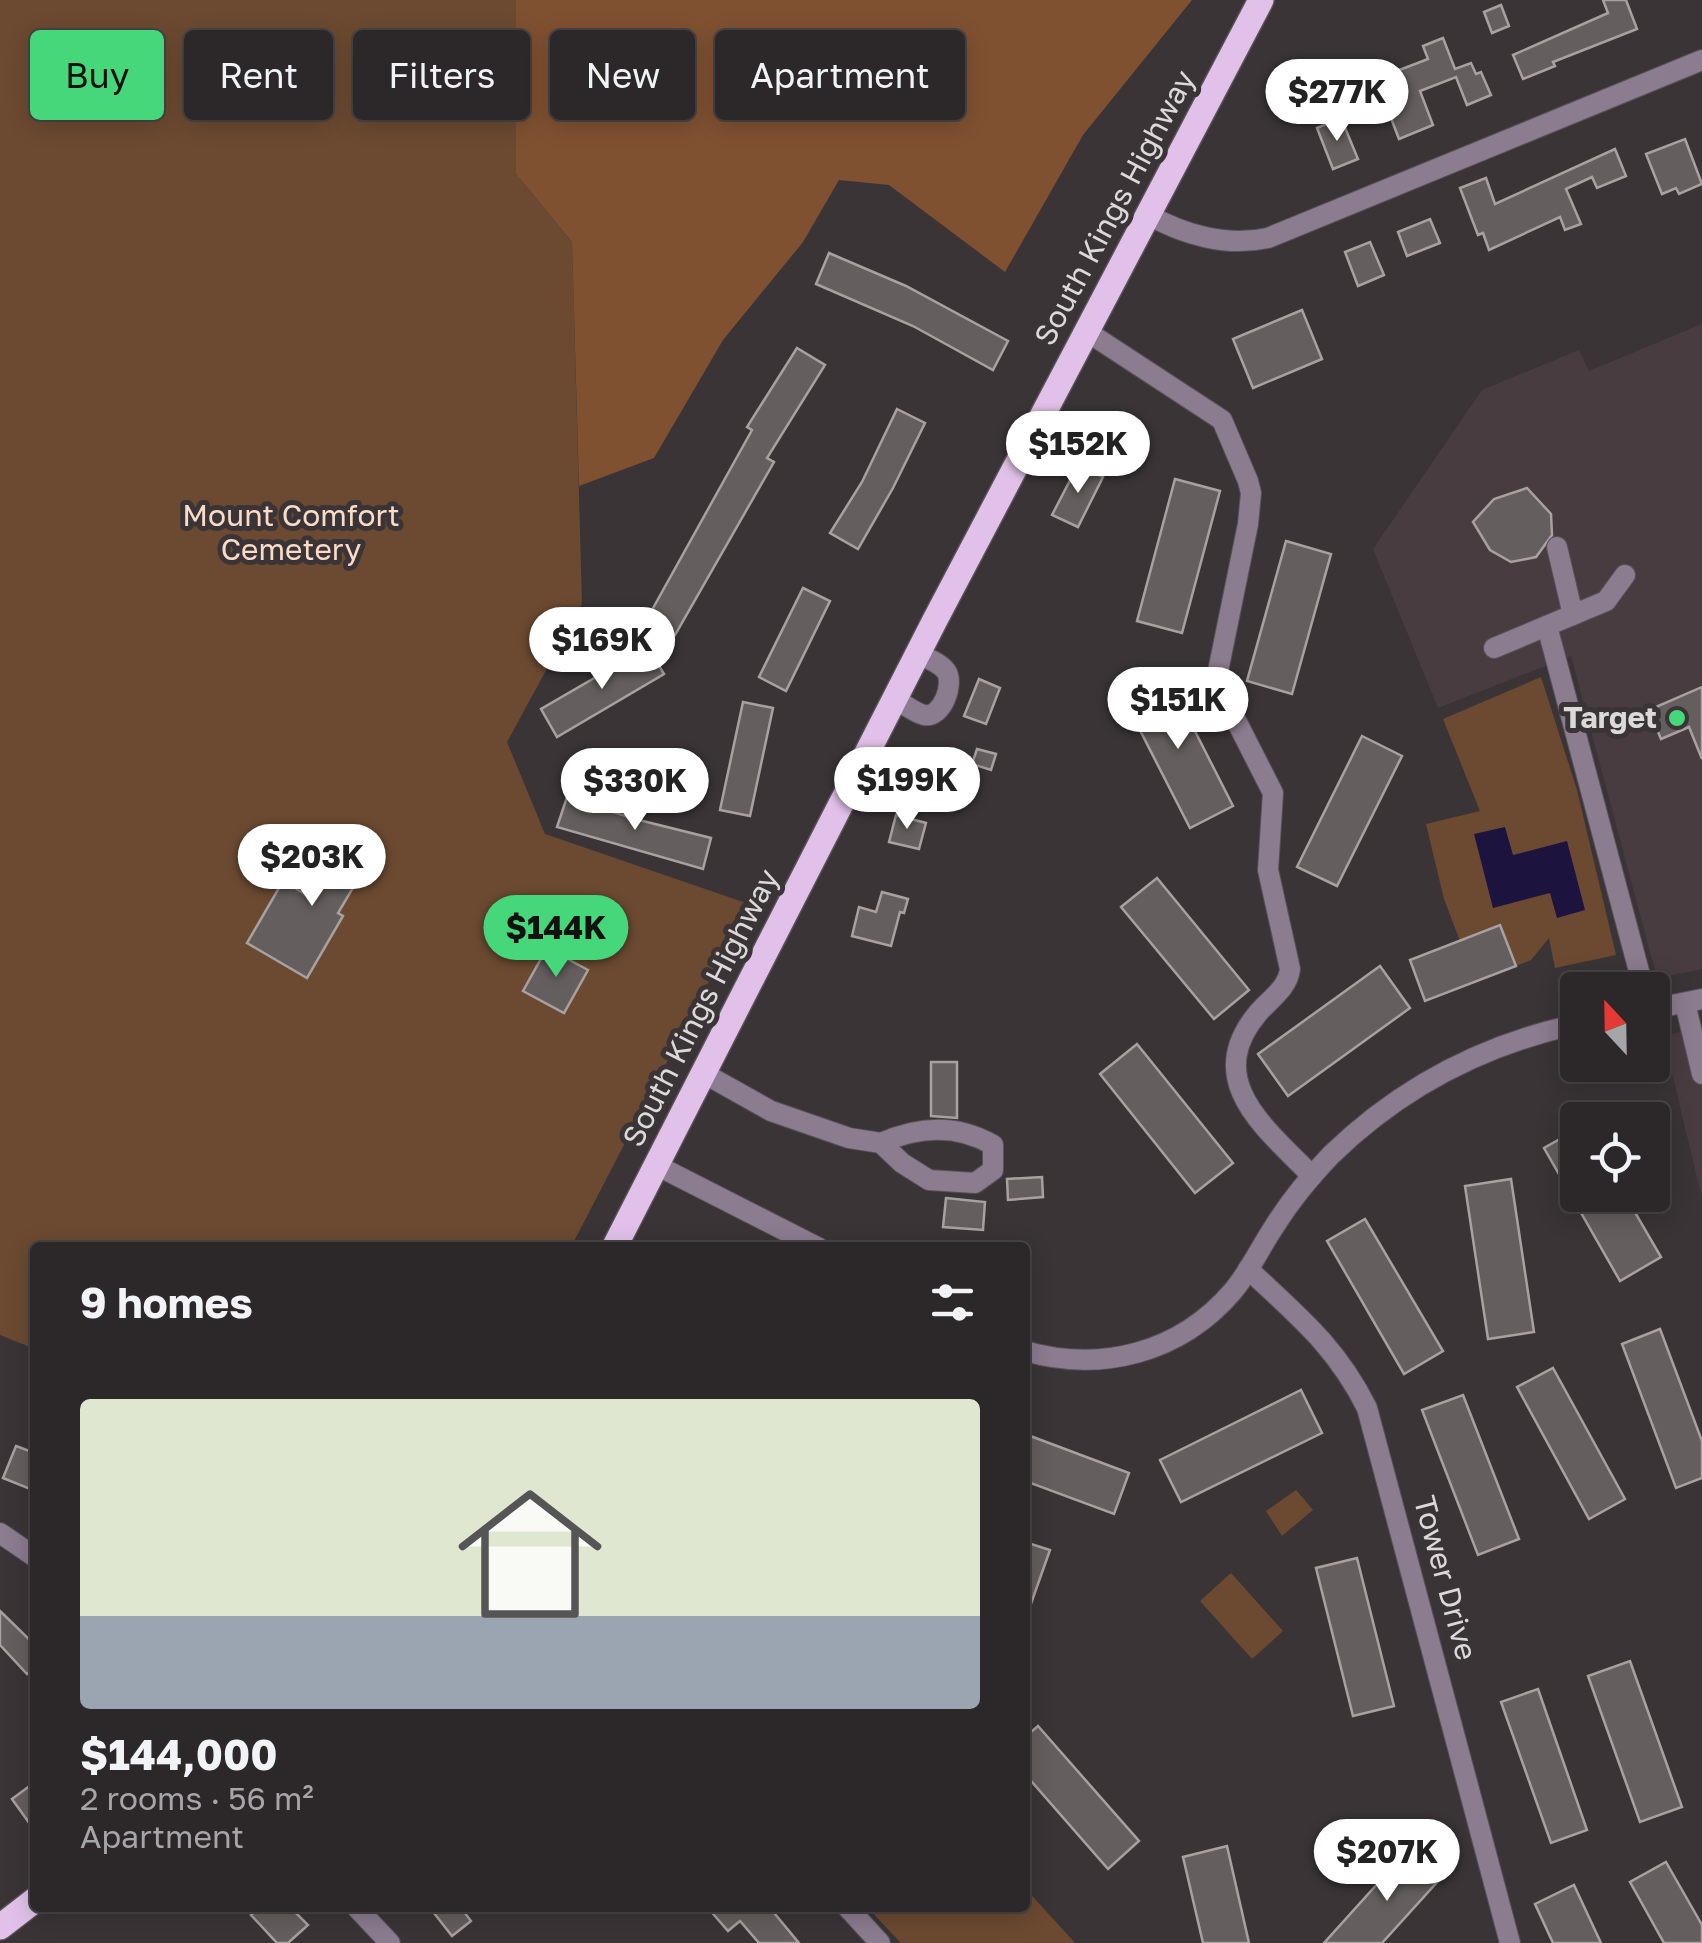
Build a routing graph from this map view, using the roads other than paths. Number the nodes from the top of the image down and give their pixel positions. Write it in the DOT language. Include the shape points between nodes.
graph roads {
  1 [pos="1261,0"];
  2 [pos="1702,60"];
  3 [pos="1148,215"];
  4 [pos="1086,331"];
  5 [pos="1557,547"];
  6 [pos="1625,575"];
  7 [pos="1573,615"];
  8 [pos="1547,626"];
  9 [pos="1494,648"];
  10 [pos="918,654"];
  11 [pos="895,699"];
  12 [pos="1639,972"];
  13 [pos="1693,1001"];
  14 [pos="1560,1029"];
  15 [pos="705,1074"];
  16 [pos="1702,1074"];
  17 [pos="881,1143"];
  18 [pos="658,1166"];
  19 [pos="1312,1176"];
  20 [pos="617,1242"];
  21 [pos="807,1242"];
  22 [pos="1248,1269"];
  23 [pos="1030,1353"];
  24 [pos="0,1534"];
  25 [pos="30,1555"];
  26 [pos="30,1904"];
  27 [pos="361,1912"];
  28 [pos="852,1912"];
  29 [pos="0,1926"];
  30 [pos="390,1943"];
  31 [pos="880,1943"];
  32 [pos="1510,1943"];
  1 -- 3 [label="main road, South Kings Highway"];
  2 -- 3 [label="street" via="1268,238 1214,239"];
  3 -- 4 [label="main road, South Kings Highway"];
  4 -- 10 [label="main road, South Kings Highway"];
  4 -- 19 [label="street" via="1222,420 1248,481 1248,524 1216,681 1273,793 1268,870 1290,969 1250,1025 1234,1072 1258,1120"];
  5 -- 7 [label="street"];
  6 -- 7 [label="street" via="1606,601"];
  7 -- 8 [label="street"];
  8 -- 9 [label="street"];
  8 -- 12 [label="street"];
  10 -- 11 [label="main road, South Kings Highway"];
  10 -- 11 [label="street" via="948,673 938,710 923,715"];
  11 -- 15 [label="main road, South Kings Highway"];
  13 -- 16 [label="street"];
  14 -- 19 [label="street" via="1499,1046 1429,1080 1364,1125"];
  15 -- 17 [label="street" via="772,1110"];
  15 -- 18 [label="main road, South Kings Highway"];
  17 -- 17 [label="street" via="929,1180 975,1182 993,1170 993,1146 975,1134 928,1129"];
  18 -- 20 [label="main road, South Kings Highway"];
  18 -- 21 [label="street"];
  19 -- 22 [label="street"];
  22 -- 23 [label="street" via="1195,1326 1148,1350 1093,1361"];
  22 -- 32 [label="street, Tower Drive" via="1325,1342 1368,1408"];
  24 -- 25 [label="street"];
  26 -- 29 [label="main road"];
  27 -- 30 [label="street"];
  28 -- 31 [label="street"];
}
